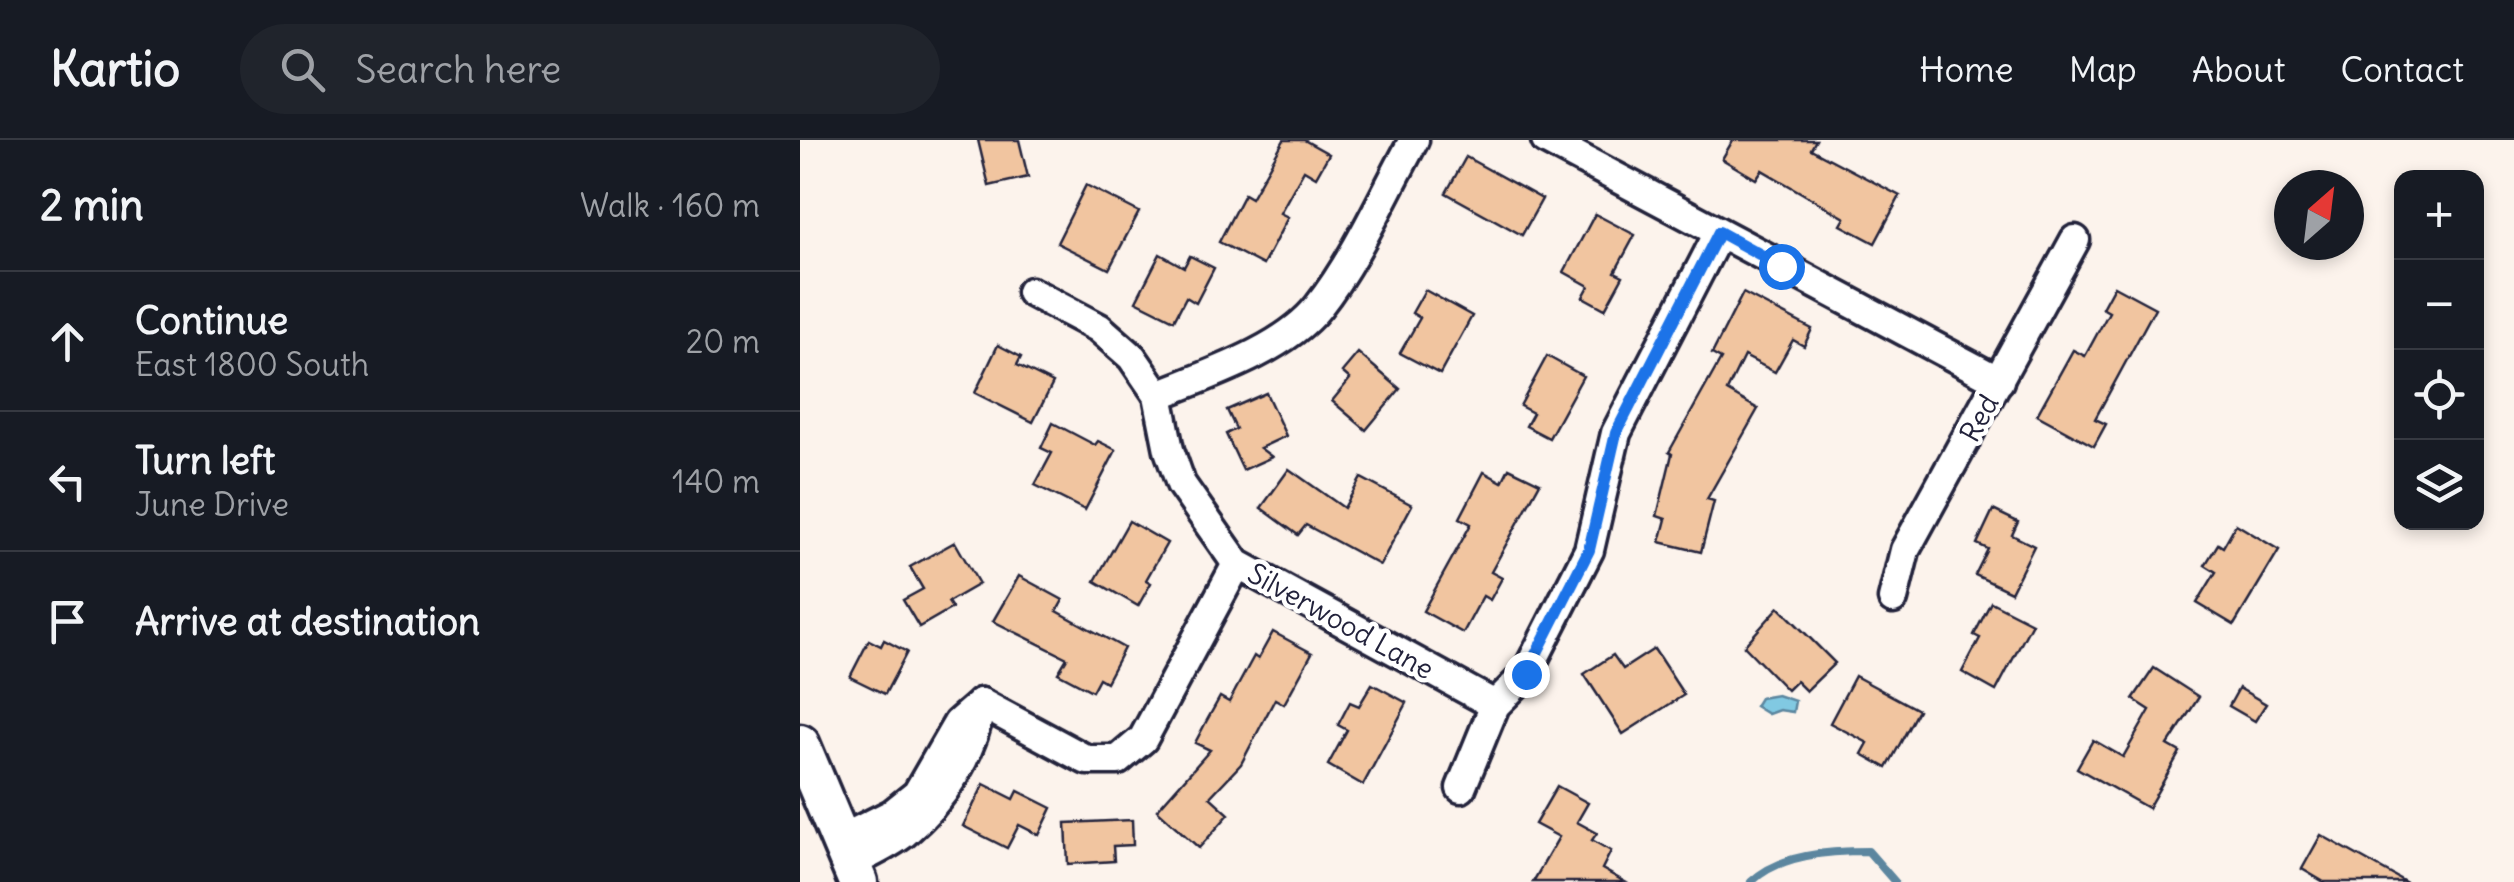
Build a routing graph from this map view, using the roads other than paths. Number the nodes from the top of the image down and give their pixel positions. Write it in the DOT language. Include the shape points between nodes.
graph roads {
  1 [pos="1414,140"];
  2 [pos="1546,140"];
  3 [pos="1719,232"];
  4 [pos="2074,240"];
  5 [pos="1032,292"];
  6 [pos="2000,381"];
  7 [pos="1158,395"];
  8 [pos="1237,564"];
  9 [pos="1892,600"];
  10 [pos="1495,706"];
  11 [pos="800,744"];
  12 [pos="1460,788"];
  13 [pos="849,862"];
  1 -- 7 [label="street" via="1316,310 1242,362"];
  2 -- 3 [label="street"];
  3 -- 6 [label="street"];
  3 -- 10 [label="street" via="1616,433 1589,550 1526,674"];
  4 -- 6 [label="street, Red"];
  5 -- 7 [label="street, Silverwood Lane" via="1099,328 1132,357"];
  6 -- 9 [label="street, Red" via="1905,550"];
  7 -- 8 [label="street, Silverwood Lane" via="1181,484"];
  8 -- 10 [label="street, Silverwood Lane"];
  8 -- 13 [label="street" via="1142,740 1118,760 1086,760 982,702 958,723 917,794"];
  10 -- 12 [label="street"];
  11 -- 13 [label="street"];
}
